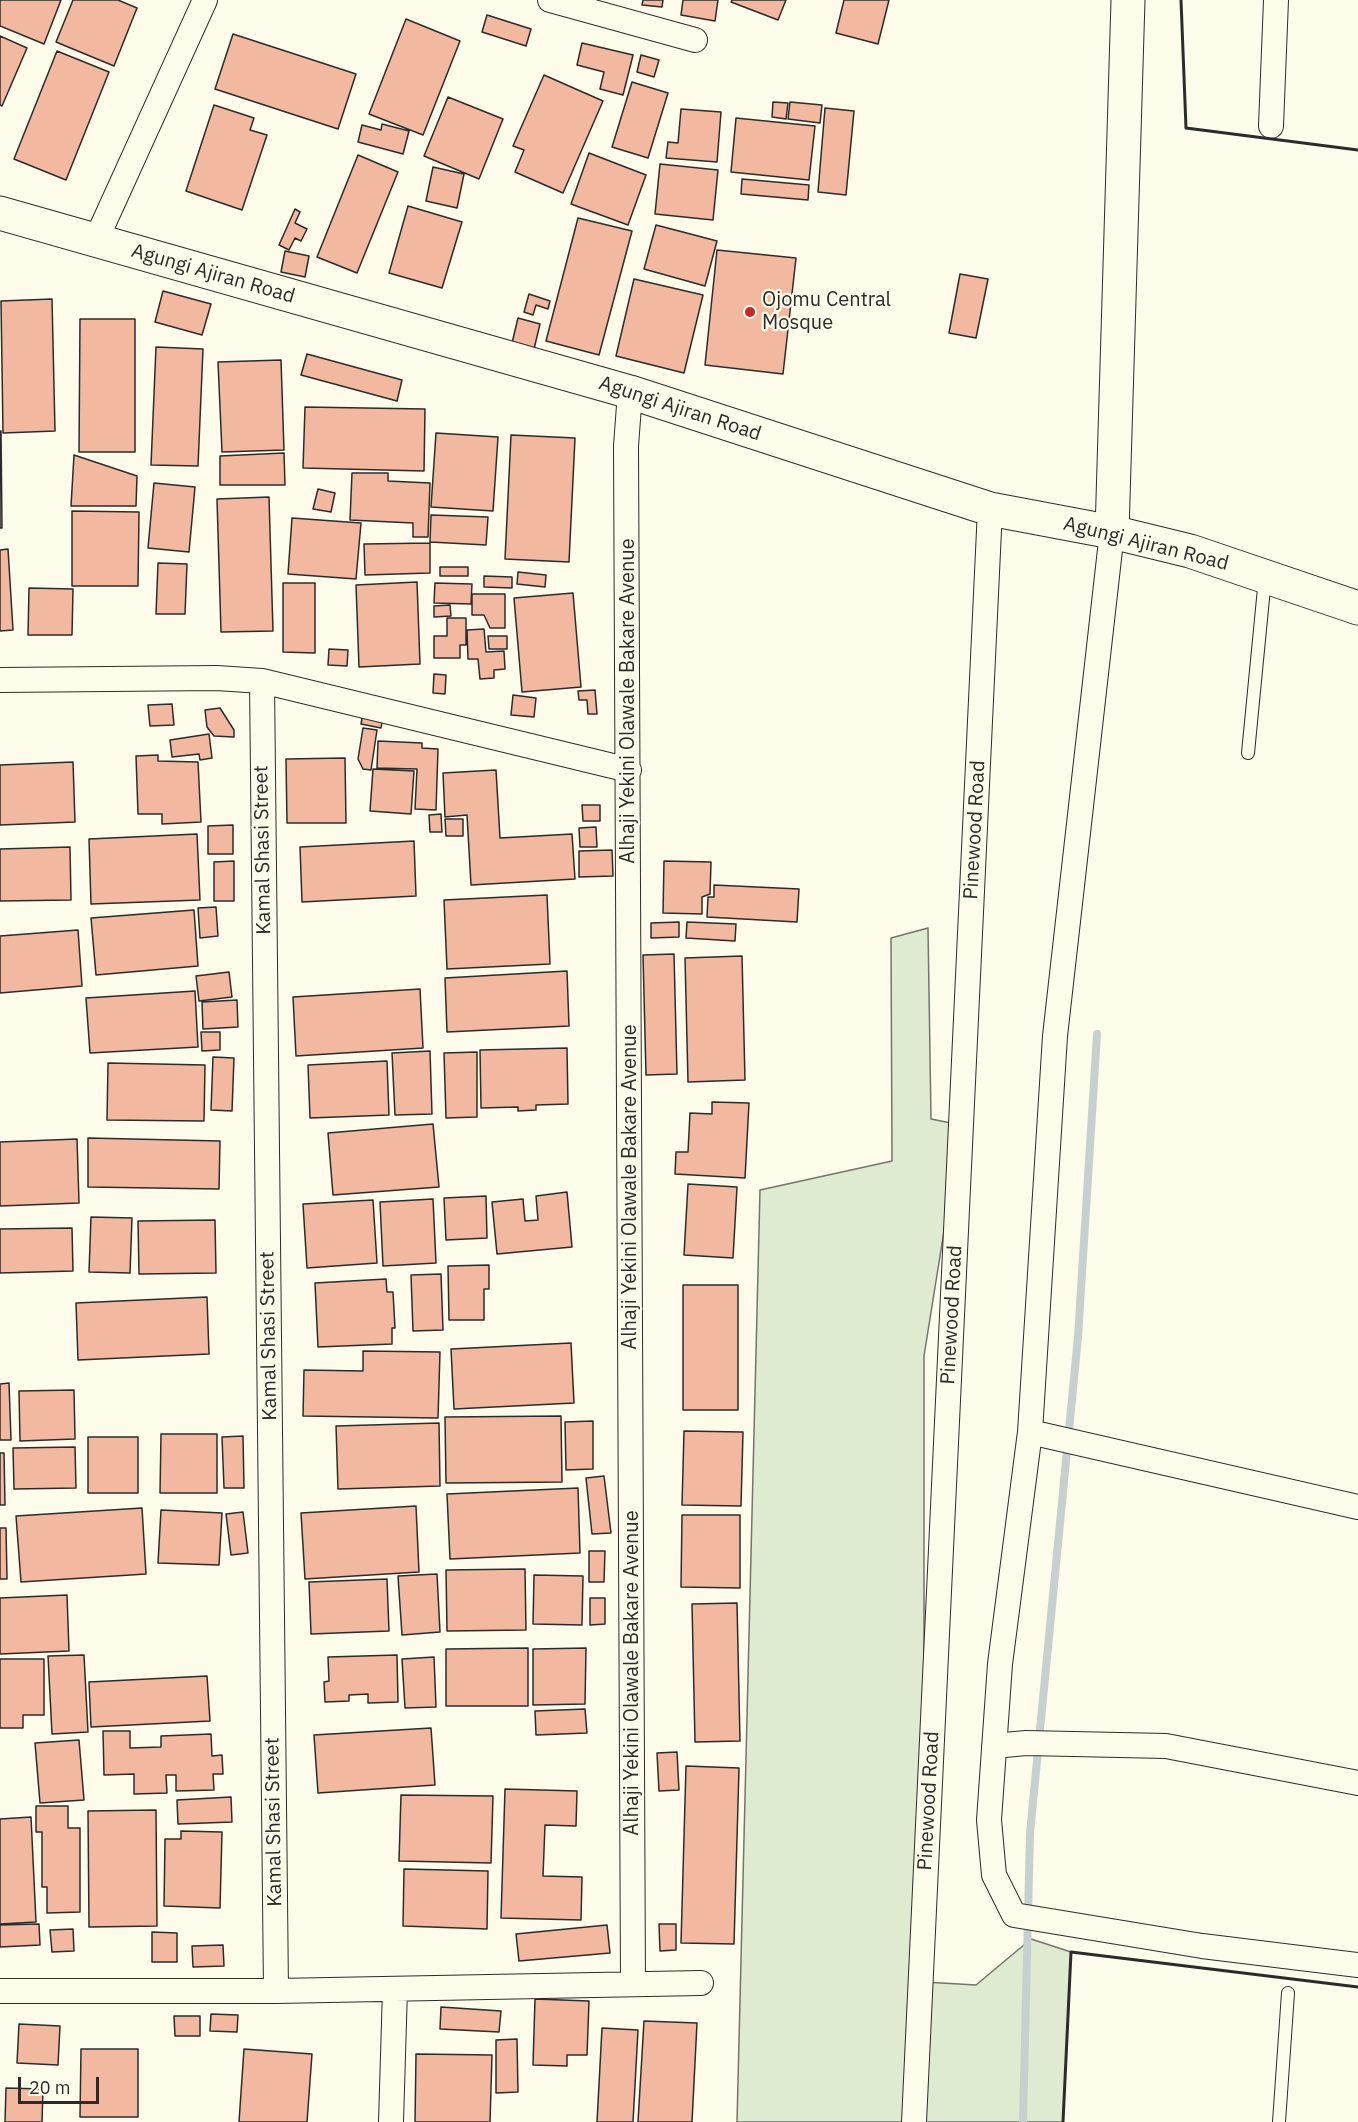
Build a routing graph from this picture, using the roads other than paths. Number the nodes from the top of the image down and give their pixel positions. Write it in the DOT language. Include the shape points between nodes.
graph roads {
  1 [pos="205,0"];
  2 [pos="550,0"];
  3 [pos="1128,0"];
  4 [pos="1276,0"];
  5 [pos="695,40"];
  6 [pos="1271,126"];
  7 [pos="0,213"];
  8 [pos="96,240"];
  9 [pos="630,392"];
  10 [pos="990,509"];
  11 [pos="1112,532"];
  12 [pos="1265,576"];
  13 [pos="1358,608"];
  14 [pos="0,680"];
  15 [pos="261,681"];
  16 [pos="1248,753"];
  17 [pos="629,770"];
  18 [pos="1030,1432"];
  19 [pos="1358,1507"];
  20 [pos="994,1746"];
  21 [pos="1358,1784"];
  22 [pos="1358,1965"];
  23 [pos="633,1983"];
  24 [pos="701,1983"];
  25 [pos="395,1989"];
  26 [pos="0,1991"];
  27 [pos="276,1991"];
  28 [pos="1288,1993"];
  29 [pos="391,2122"];
  30 [pos="914,2122"];
  31 [pos="1279,2122"];
  1 -- 8 [label="street"];
  2 -- 5 [label="street"];
  3 -- 11 [label="street"];
  4 -- 6 [label="street"];
  7 -- 8 [label="street, Agungi Ajiran Road"];
  8 -- 9 [label="street, Agungi Ajiran Road"];
  9 -- 10 [label="street, Agungi Ajiran Road"];
  9 -- 17 [label="street, Alhaji Yekini Olawale Bakare Avenue" via="626,446"];
  10 -- 11 [label="street, Agungi Ajiran Road"];
  10 -- 30 [label="street, Pinewood Road"];
  11 -- 12 [label="street, Agungi Ajiran Road" via="1190,551"];
  11 -- 18 [label="street" via="1055,1036"];
  12 -- 13 [label="street, Agungi Ajiran Road"];
  12 -- 16 [label="lane"];
  14 -- 15 [label="street"];
  15 -- 17 [label="street"];
  15 -- 27 [label="street, Kamal Shasi Street"];
  17 -- 23 [label="street, Alhaji Yekini Olawale Bakare Avenue"];
  18 -- 19 [label="street"];
  18 -- 20 [label="street" via="1000,1664"];
  20 -- 21 [label="street" via="1166,1746"];
  20 -- 22 [label="street" via="989,1820 994,1875 1014,1915 1202,1946"];
  23 -- 24 [label="street"];
  23 -- 25 [label="street"];
  25 -- 27 [label="street"];
  25 -- 29 [label="street"];
  26 -- 27 [label="street"];
  28 -- 31 [label="lane"];
}
